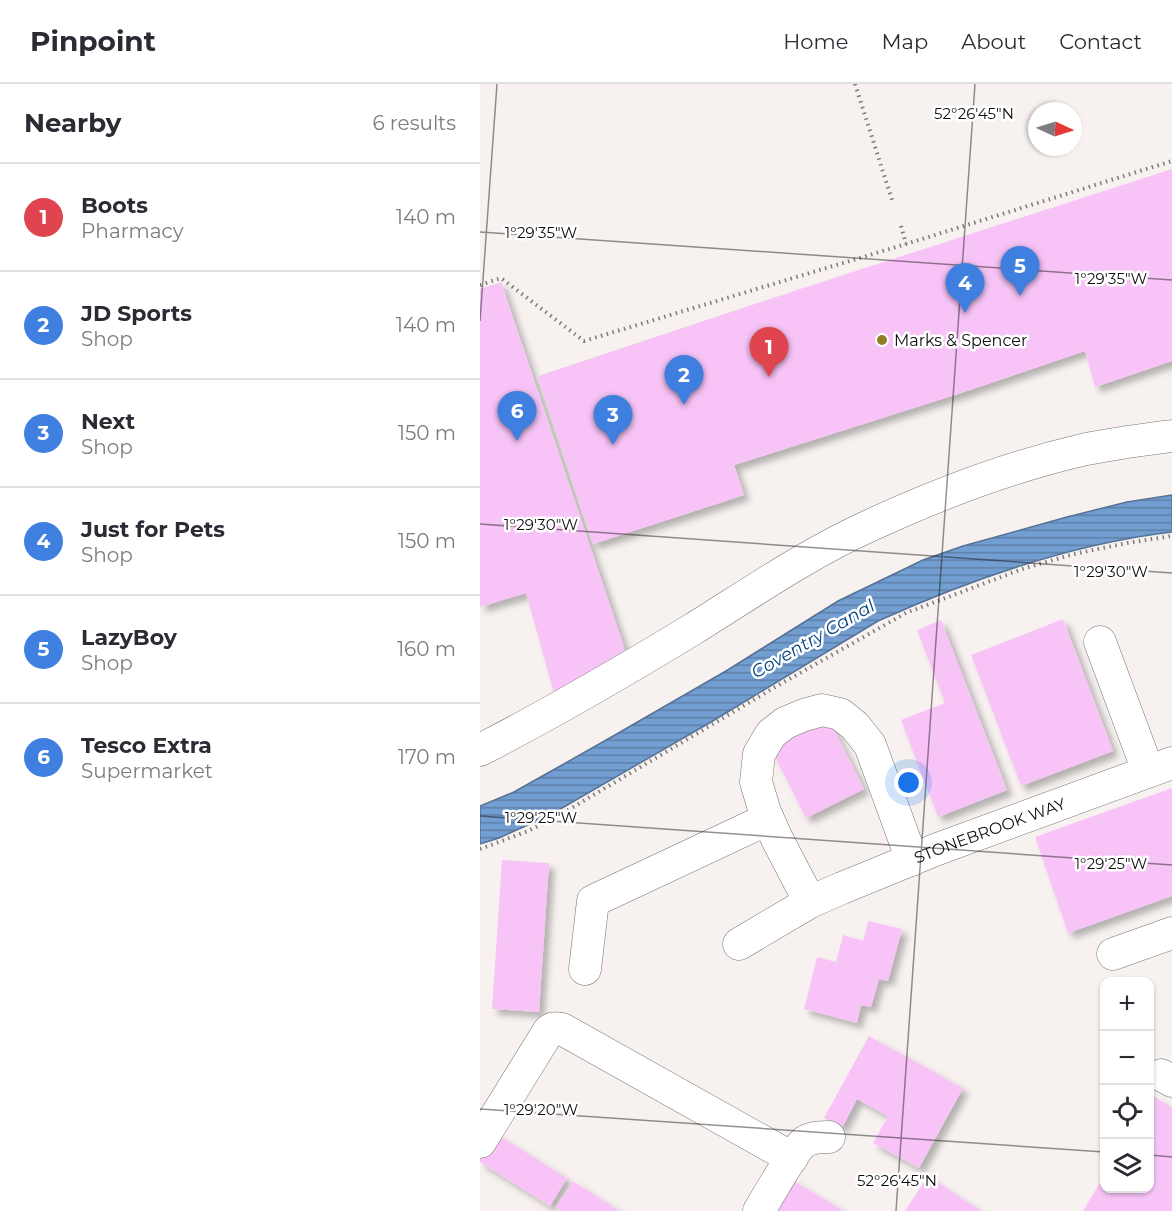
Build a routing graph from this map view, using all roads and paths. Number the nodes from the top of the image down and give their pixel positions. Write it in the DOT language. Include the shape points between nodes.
graph roads {
  1 [pos="855,84"];
  2 [pos="1172,161"];
  3 [pos="893,203"];
  4 [pos="901,226"];
  5 [pos="906,244"];
  6 [pos="480,285"];
  7 [pos="1172,436"];
  8 [pos="1172,536"];
  9 [pos="1100,642"];
  10 [pos="480,750"];
  11 [pos="1160,767"];
  12 [pos="773,829"];
  13 [pos="480,849"];
  14 [pos="912,860"];
  15 [pos="810,902"];
  16 [pos="1172,933"];
  17 [pos="739,944"];
  18 [pos="1113,954"];
  19 [pos="585,969"];
  20 [pos="829,1137"];
  21 [pos="480,1142"];
  22 [pos="792,1158"];
  23 [pos="759,1211"];
  1 -- 3 [label="path"];
  2 -- 5 [label="path"];
  4 -- 5 [label="path"];
  5 -- 6 [label="path" via="584,341 501,278"];
  7 -- 10 [label="street" via="1038,462 868,526"];
  8 -- 13 [label="path" via="1074,554 906,613 566,811"];
  9 -- 11 [label="street"];
  11 -- 14 [label="street, STONEBROOK WAY"];
  12 -- 14 [label="street" via="756,782 759,754 771,734 785,723 822,710 840,714 870,745"];
  12 -- 15 [label="street"];
  12 -- 19 [label="street" via="593,901"];
  14 -- 15 [label="street, STONEBROOK WAY"];
  15 -- 17 [label="street, STONEBROOK WAY"];
  16 -- 18 [label="street"];
  20 -- 22 [label="street" via="804,1141"];
  21 -- 22 [label="street" via="548,1032 556,1028"];
  22 -- 23 [label="street"];
}
